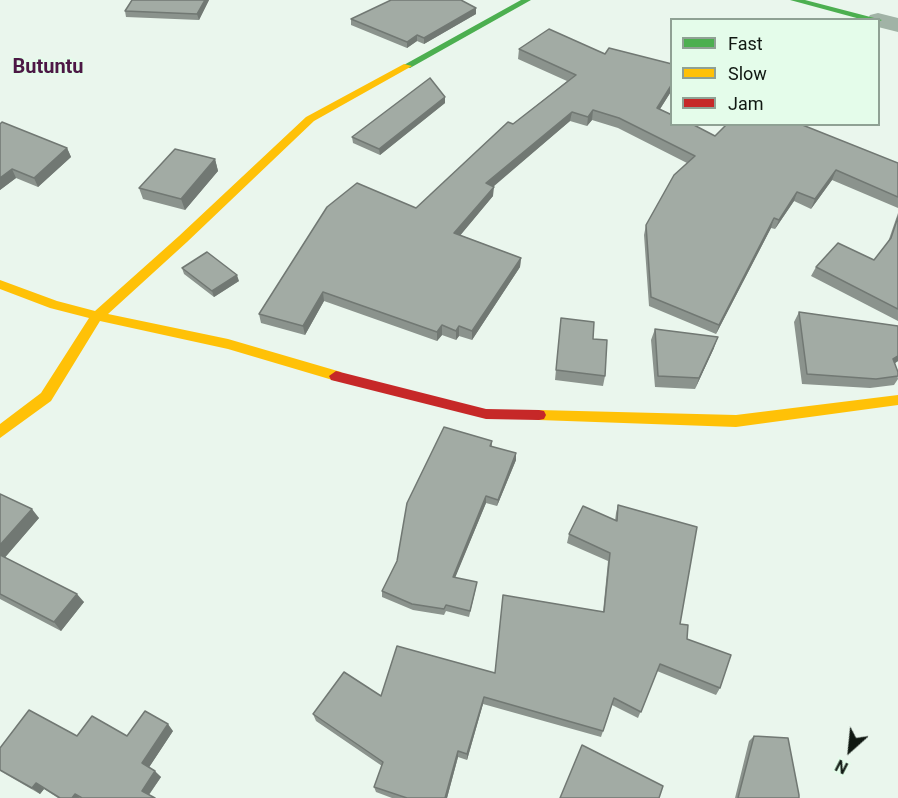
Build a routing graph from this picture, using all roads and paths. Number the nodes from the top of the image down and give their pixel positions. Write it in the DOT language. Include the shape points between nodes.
graph roads {
  1 [pos="526,0"];
  2 [pos="794,0"];
  3 [pos="870,18"];
  4 [pos="880,20"];
  5 [pos="898,25"];
  6 [pos="0,284"];
  7 [pos="97,316"];
  8 [pos="898,400"];
  9 [pos="0,432"];
  1 -- 7 [label="street" via="310,119"];
  2 -- 3 [label="street"];
  4 -- 5 [label="street"];
  6 -- 7 [label="street" via="54,305"];
  7 -- 8 [label="street" via="228,345 486,414 736,421"];
  7 -- 9 [label="street" via="46,397"];
}
